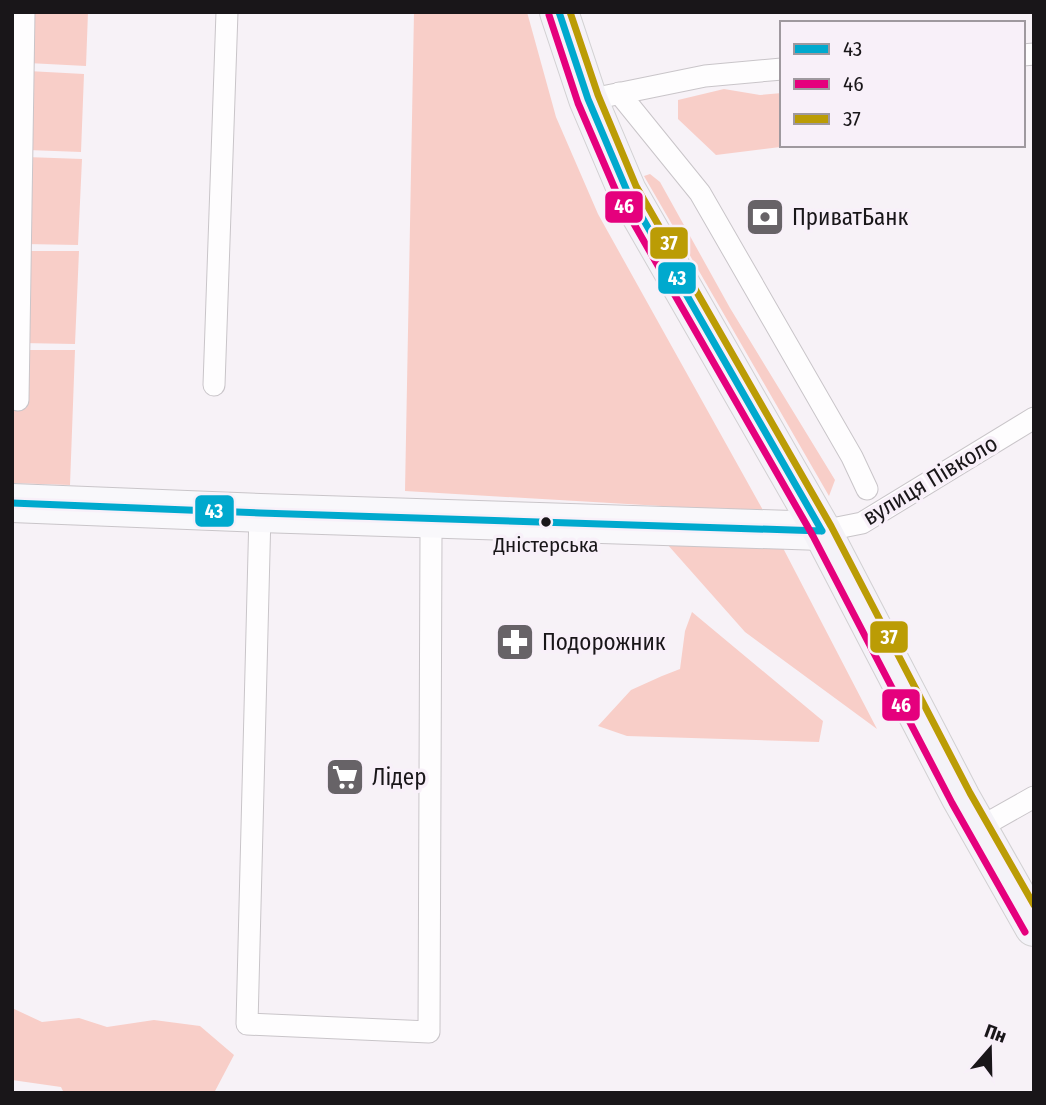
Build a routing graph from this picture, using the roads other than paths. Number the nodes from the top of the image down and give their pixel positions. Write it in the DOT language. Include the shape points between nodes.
graph roads {
  1 [pos="24,12"];
  2 [pos="227,12"];
  3 [pos="559,12"];
  4 [pos="780,69"];
  5 [pos="603,96"];
  6 [pos="214,385"];
  7 [pos="18,400"];
  8 [pos="1034,418"];
  9 [pos="867,489"];
  10 [pos="12,503"];
  11 [pos="260,513"];
  12 [pos="429,518"];
  13 [pos="822,531"];
  14 [pos="1034,797"];
  15 [pos="979,828"];
  16 [pos="1034,927"];
  1 -- 7 [label="lane"];
  2 -- 6 [label="lane"];
  3 -- 5 [label="main road"];
  4 -- 5 [label="lane" via="705,76"];
  5 -- 9 [label="lane" via="700,192"];
  5 -- 13 [label="main road" via="627,191"];
  8 -- 13 [label="lane, вулиця Півколо" via="862,523"];
  10 -- 11 [label="street"];
  11 -- 12 [label="street"];
  11 -- 12 [label="lane" via="247,1024 429,1032"];
  12 -- 13 [label="street"];
  13 -- 15 [label="main road"];
  14 -- 15 [label="lane"];
  15 -- 16 [label="main road"];
}
